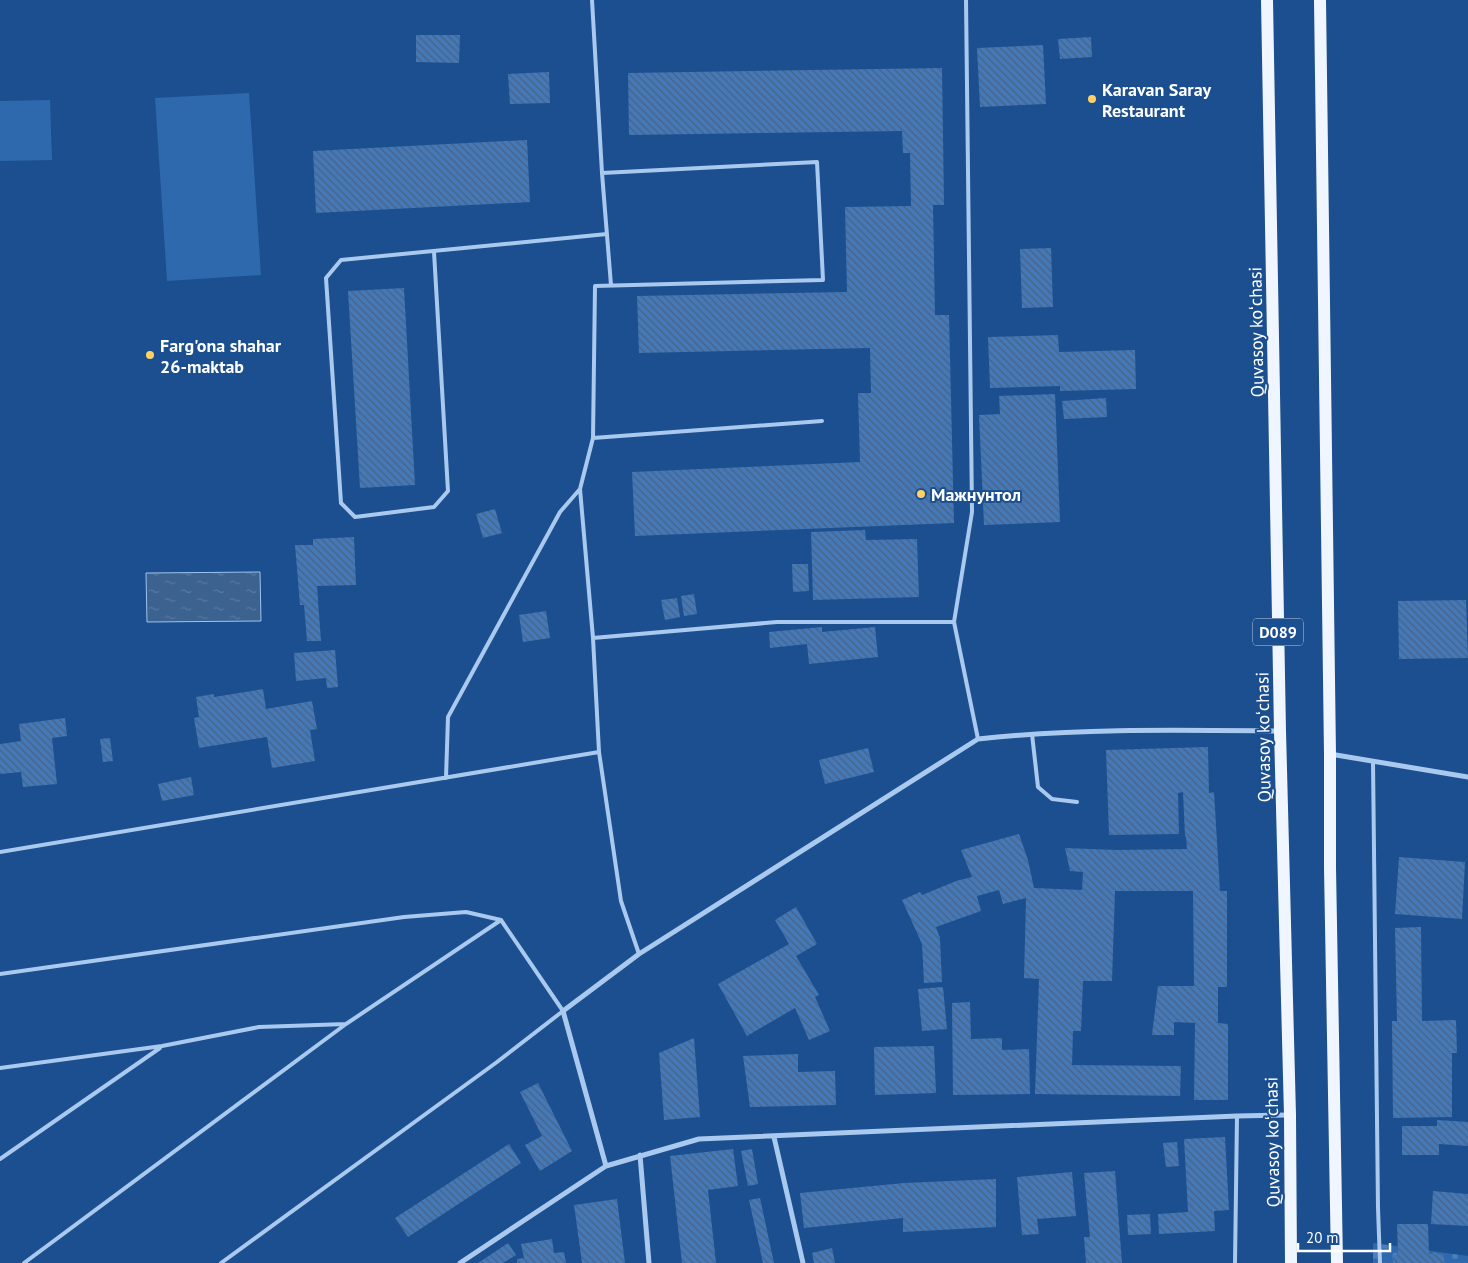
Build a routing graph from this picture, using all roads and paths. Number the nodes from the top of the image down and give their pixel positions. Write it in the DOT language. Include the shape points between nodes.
graph roads {
  1 [pos="592,0"];
  2 [pos="966,0"];
  3 [pos="1267,0"];
  4 [pos="1320,0"];
  5 [pos="602,173"];
  6 [pos="607,234"];
  7 [pos="434,252"];
  8 [pos="610,286"];
  9 [pos="822,421"];
  10 [pos="593,438"];
  11 [pos="580,488"];
  12 [pos="954,622"];
  13 [pos="593,638"];
  14 [pos="1280,731"];
  15 [pos="1032,733"];
  16 [pos="978,739"];
  17 [pos="599,752"];
  18 [pos="1330,754"];
  19 [pos="1373,761"];
  20 [pos="446,778"];
  21 [pos="1468,778"];
  22 [pos="1077,802"];
  23 [pos="0,852"];
  24 [pos="501,920"];
  25 [pos="639,954"];
  26 [pos="0,974"];
  27 [pos="563,1011"];
  28 [pos="346,1024"];
  29 [pos="162,1046"];
  30 [pos="0,1068"];
  31 [pos="1236,1116"];
  32 [pos="1290,1116"];
  33 [pos="774,1137"];
  34 [pos="640,1155"];
  35 [pos="0,1159"];
  36 [pos="606,1166"];
  37 [pos="24,1263"];
  38 [pos="221,1263"];
  39 [pos="460,1263"];
  40 [pos="650,1263"];
  41 [pos="803,1263"];
  42 [pos="1235,1263"];
  43 [pos="1291,1263"];
  44 [pos="1338,1263"];
  45 [pos="1380,1263"];
  1 -- 5 [label="lane"];
  2 -- 12 [label="lane" via="972,512"];
  3 -- 14 [label="main road, Quvasoy koʻchasi / D089"];
  4 -- 18 [label="main road, D089"];
  5 -- 6 [label="lane"];
  5 -- 8 [label="lane" via="817,162 824,280"];
  6 -- 7 [label="lane"];
  6 -- 8 [label="lane"];
  7 -- 7 [label="lane" via="341,260 326,278 341,503 355,517 434,507 448,491"];
  8 -- 10 [label="lane" via="595,286"];
  9 -- 10 [label="lane"];
  10 -- 11 [label="lane"];
  11 -- 13 [label="lane"];
  11 -- 20 [label="lane" via="560,512 448,717"];
  12 -- 13 [label="lane" via="777,622"];
  12 -- 16 [label="lane"];
  13 -- 17 [label="lane"];
  14 -- 15 [label="street"];
  14 -- 32 [label="main road, Quvasoy koʻchasi / D089"];
  15 -- 16 [label="street"];
  15 -- 22 [label="lane" via="1038,787 1052,799"];
  16 -- 25 [label="street"];
  17 -- 20 [label="lane"];
  17 -- 25 [label="lane" via="621,901"];
  18 -- 19 [label="street"];
  18 -- 44 [label="main road, D089"];
  19 -- 21 [label="street"];
  19 -- 45 [label="lane"];
  20 -- 23 [label="lane"];
  24 -- 26 [label="lane" via="466,912 404,917"];
  24 -- 27 [label="lane"];
  24 -- 28 [label="lane"];
  25 -- 27 [label="street"];
  27 -- 36 [label="street"];
  27 -- 38 [label="lane"];
  28 -- 29 [label="lane" via="258,1027"];
  28 -- 37 [label="lane"];
  29 -- 30 [label="lane"];
  29 -- 35 [label="lane"];
  31 -- 32 [label="street"];
  31 -- 33 [label="street"];
  31 -- 42 [label="lane"];
  32 -- 43 [label="main road, Quvasoy koʻchasi / D089"];
  33 -- 34 [label="street" via="699,1140"];
  33 -- 41 [label="street"];
  34 -- 36 [label="street"];
  34 -- 40 [label="street"];
  36 -- 39 [label="street"];
}
